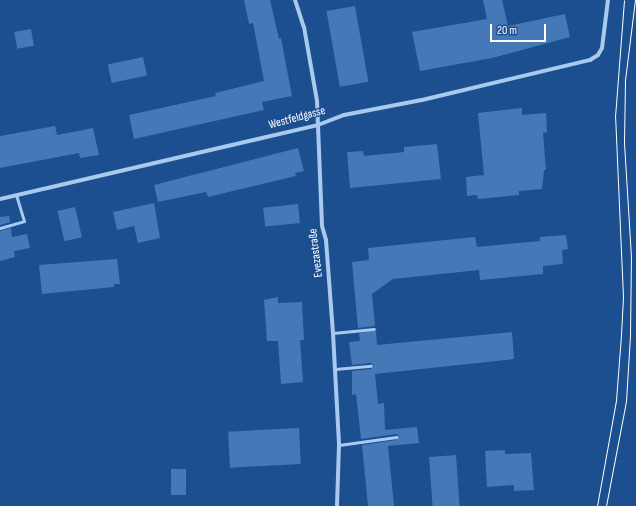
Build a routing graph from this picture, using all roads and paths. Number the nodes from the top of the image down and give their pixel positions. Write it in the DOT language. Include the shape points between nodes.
graph roads {
  1 [pos="295,0"];
  2 [pos="608,0"];
  3 [pos="318,124"];
  4 [pos="16,195"];
  5 [pos="0,199"];
  6 [pos="0,228"];
  7 [pos="374,329"];
  8 [pos="333,333"];
  9 [pos="371,366"];
  10 [pos="335,369"];
  11 [pos="396,437"];
  12 [pos="339,445"];
  13 [pos="336,506"];
  1 -- 3 [label="street, Evezastraße" via="304,27 317,101"];
  2 -- 3 [label="street, Westfeldgasse" via="602,48 598,55 590,60 422,100 344,115"];
  3 -- 4 [label="street, Westfeldgasse"];
  3 -- 8 [label="street, Evezastraße" via="322,226 326,240"];
  4 -- 5 [label="street, Westfeldgasse"];
  4 -- 6 [label="lane" via="24,221"];
  7 -- 8 [label="lane"];
  8 -- 10 [label="street, Evezastraße"];
  9 -- 10 [label="lane"];
  10 -- 12 [label="street, Evezastraße"];
  11 -- 12 [label="lane"];
  12 -- 13 [label="street, Evezastraße"];
}
